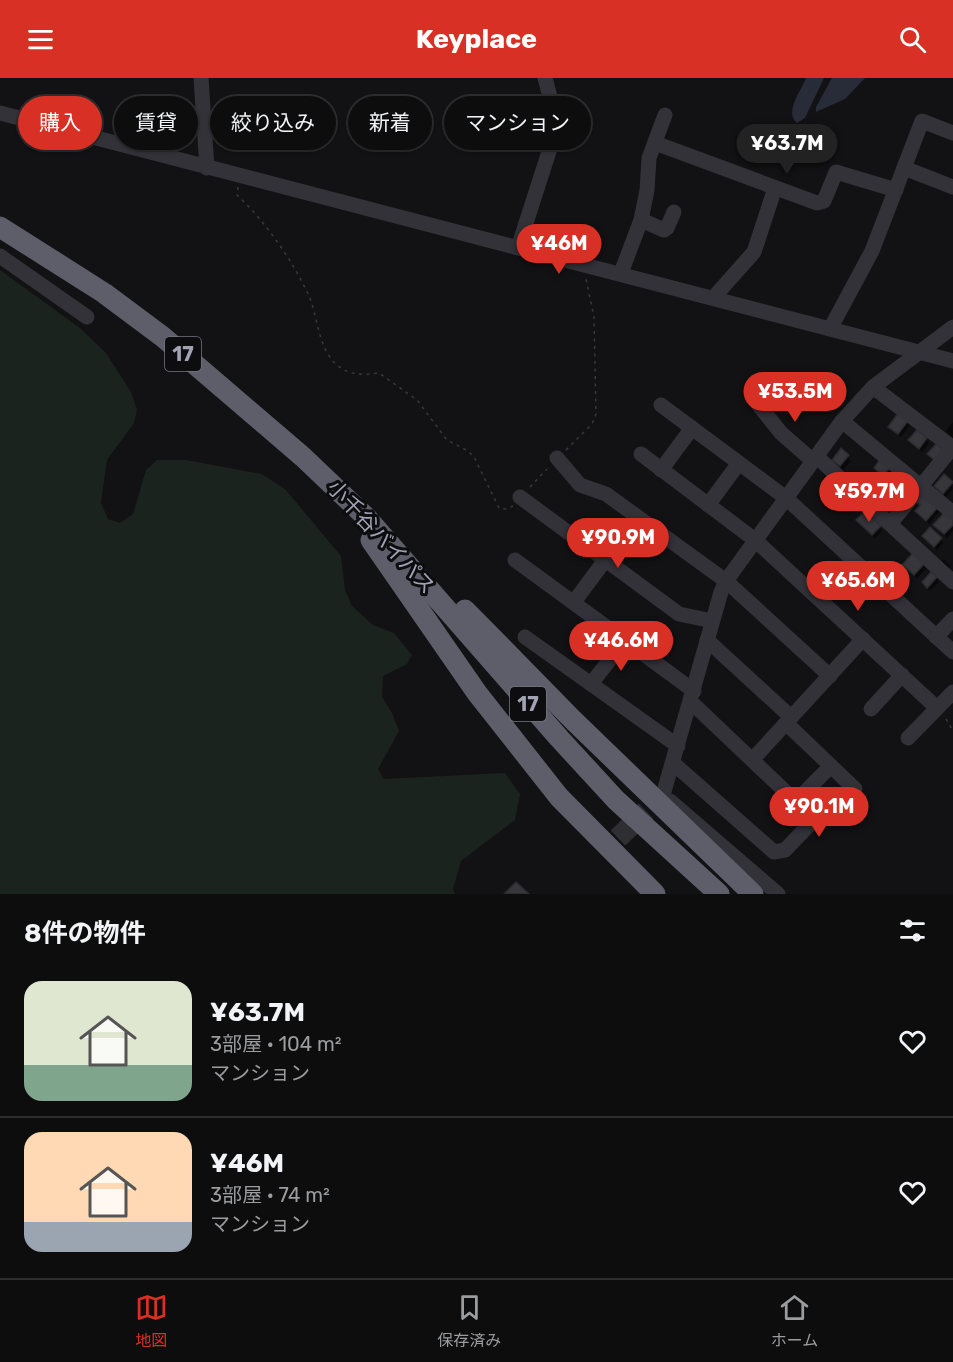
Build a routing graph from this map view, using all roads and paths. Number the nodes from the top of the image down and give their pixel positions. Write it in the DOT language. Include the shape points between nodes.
graph roads {
  1 [pos="201,78"];
  2 [pos="546,78"];
  3 [pos="0,113"];
  4 [pos="665,115"];
  5 [pos="953,133"];
  6 [pos="655,143"];
  7 [pos="207,168"];
  8 [pos="904,168"];
  9 [pos="242,177"];
  10 [pos="953,186"];
  11 [pos="775,188"];
  12 [pos="896,190"];
  13 [pos="674,212"];
  14 [pos="641,220"];
  15 [pos="0,227"];
  16 [pos="518,248"];
  17 [pos="0,256"];
  18 [pos="583,263"];
  19 [pos="621,273"];
  20 [pos="714,297"];
  21 [pos="87,318"];
  22 [pos="953,327"];
  23 [pos="830,329"];
  24 [pos="918,352"];
  25 [pos="953,361"];
  26 [pos="873,387"];
  27 [pos="757,403"];
  28 [pos="661,405"];
  29 [pos="842,421"];
  30 [pos="692,428"];
  31 [pos="952,448"];
  32 [pos="641,454"];
  33 [pos="557,458"];
  34 [pos="815,458"];
  35 [pos="739,463"];
  36 [pos="661,470"];
  37 [pos="920,486"];
  38 [pos="520,498"];
  39 [pos="786,498"];
  40 [pos="350,501"];
  41 [pos="708,505"];
  42 [pos="953,513"];
  43 [pos="366,517"];
  44 [pos="637,517"];
  45 [pos="890,524"];
  46 [pos="755,540"];
  47 [pos="515,560"];
  48 [pos="605,560"];
  49 [pos="726,581"];
  50 [pos="953,582"];
  51 [pos="573,603"];
  52 [pos="953,619"];
  53 [pos="712,621"];
  54 [pos="525,637"];
  55 [pos="936,637"];
  56 [pos="863,639"];
  57 [pos="625,640"];
  58 [pos="707,640"];
  59 [pos="953,652"];
  60 [pos="902,675"];
  61 [pos="830,676"];
  62 [pos="591,684"];
  63 [pos="953,692"];
  64 [pos="693,696"];
  65 [pos="937,708"];
  66 [pos="871,709"];
  67 [pos="789,720"];
  68 [pos="953,731"];
  69 [pos="908,738"];
  70 [pos="678,746"];
  71 [pos="753,759"];
  72 [pos="673,763"];
  73 [pos="831,766"];
  74 [pos="855,789"];
  75 [pos="796,801"];
  76 [pos="656,802"];
  77 [pos="655,894"];
  78 [pos="719,894"];
  79 [pos="753,894"];
  80 [pos="778,894"];
  1 -- 7 [label="street"];
  2 -- 16 [label="street" via="556,119"];
  3 -- 7 [label="street"];
  4 -- 6 [label="street"];
  5 -- 8 [label="street" via="922,121"];
  6 -- 11 [label="street"];
  6 -- 14 [label="street" via="646,171"];
  7 -- 9 [label="street"];
  8 -- 10 [label="street"];
  8 -- 12 [label="street"];
  9 -- 16 [label="street"];
  9 -- 38 [label="path" via="237,195 303,284 325,350 335,364 358,376 379,373 417,400 447,440 474,457 499,508 512,507"];
  11 -- 12 [label="street" via="822,203 834,176 841,172"];
  11 -- 20 [label="street" via="754,252"];
  12 -- 23 [label="street" via="872,251"];
  13 -- 14 [label="street" via="664,230"];
  14 -- 19 [label="street"];
  15 -- 40 [label="highway, 小千谷バイパス / 17" via="104,293 163,337"];
  16 -- 18 [label="street"];
  17 -- 21 [label="street"];
  18 -- 19 [label="street"];
  18 -- 33 [label="path" via="594,317 597,414 592,424"];
  19 -- 20 [label="street"];
  20 -- 23 [label="street"];
  22 -- 24 [label="street"];
  23 -- 24 [label="street"];
  24 -- 25 [label="street"];
  24 -- 26 [label="street"];
  26 -- 29 [label="street"];
  26 -- 31 [label="street"];
  27 -- 34 [label="street" via="781,434"];
  28 -- 30 [label="street"];
  29 -- 34 [label="street"];
  29 -- 37 [label="street"];
  30 -- 35 [label="street"];
  30 -- 36 [label="street"];
  31 -- 37 [label="street"];
  32 -- 36 [label="street"];
  33 -- 38 [label="path"];
  33 -- 44 [label="street" via="580,485 606,494"];
  34 -- 39 [label="street"];
  34 -- 45 [label="street"];
  35 -- 39 [label="street"];
  35 -- 41 [label="street"];
  36 -- 41 [label="street"];
  37 -- 42 [label="street"];
  37 -- 45 [label="street"];
  38 -- 48 [label="street"];
  39 -- 46 [label="street"];
  39 -- 55 [label="street"];
  40 -- 43 [label="highway, 小千谷バイパス / 17"];
  40 -- 77 [label="highway" via="362,529 477,693 559,797 612,843"];
  41 -- 46 [label="street"];
  43 -- 76 [label="highway" via="426,566 515,662"];
  43 -- 78 [label="highway, 小千谷バイパス / 17" via="609,792"];
  44 -- 48 [label="street"];
  44 -- 49 [label="street"];
  45 -- 50 [label="street"];
  46 -- 49 [label="street"];
  46 -- 56 [label="street"];
  47 -- 51 [label="street"];
  48 -- 51 [label="street"];
  48 -- 53 [label="street" via="679,614"];
  49 -- 53 [label="street"];
  49 -- 61 [label="street"];
  51 -- 57 [label="street"];
  52 -- 55 [label="street"];
  53 -- 58 [label="street"];
  54 -- 62 [label="street"];
  55 -- 59 [label="street"];
  56 -- 60 [label="street"];
  56 -- 61 [label="street"];
  57 -- 62 [label="street"];
  57 -- 64 [label="street"];
  58 -- 64 [label="street"];
  58 -- 67 [label="street"];
  60 -- 65 [label="street"];
  60 -- 66 [label="street"];
  61 -- 67 [label="street"];
  62 -- 70 [label="street"];
  63 -- 65 [label="street"];
  64 -- 70 [label="street"];
  64 -- 71 [label="street"];
  65 -- 68 [label="path"];
  65 -- 69 [label="street"];
  67 -- 71 [label="street"];
  67 -- 73 [label="street"];
  70 -- 72 [label="street"];
  71 -- 75 [label="street"];
  72 -- 75 [label="street" via="774,852 785,850 811,823 810,815"];
  72 -- 76 [label="street"];
  73 -- 74 [label="street"];
  73 -- 75 [label="street"];
  76 -- 79 [label="highway"];
  76 -- 80 [label="street"];
}
